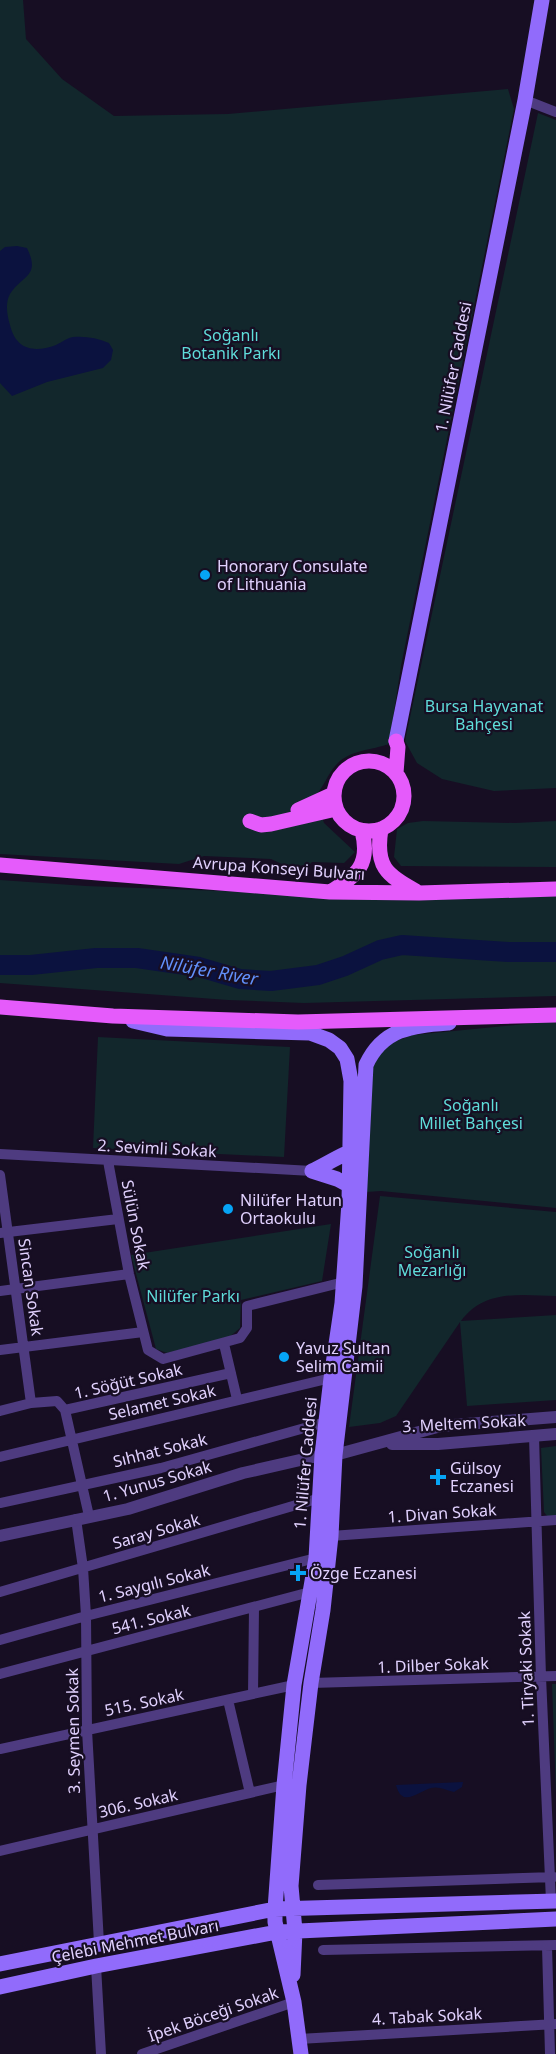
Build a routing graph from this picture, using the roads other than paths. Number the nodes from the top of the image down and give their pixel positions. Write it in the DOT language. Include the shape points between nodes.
graph roads {
  1 [pos="542,0"];
  2 [pos="525,100"];
  3 [pos="556,112"];
  4 [pos="396,741"];
  5 [pos="376,761"];
  6 [pos="396,773"];
  7 [pos="381,829"];
  8 [pos="362,831"];
  9 [pos="0,865"];
  10 [pos="93,872"];
  11 [pos="0,874"];
  12 [pos="556,890"];
  13 [pos="330,892"];
  14 [pos="419,892"];
  15 [pos="5,1007"];
  16 [pos="556,1015"];
  17 [pos="113,1016"];
  18 [pos="518,1017"];
  19 [pos="357,1150"];
  20 [pos="0,1154"];
  21 [pos="108,1161"];
  22 [pos="312,1172"];
  23 [pos="0,1175"];
  24 [pos="355,1186"];
  25 [pos="118,1219"];
  26 [pos="4,1232"];
  27 [pos="129,1274"];
  28 [pos="344,1282"];
  29 [pos="16,1289"];
  30 [pos="0,1291"];
  31 [pos="143,1332"];
  32 [pos="224,1344"];
  33 [pos="24,1347"];
  34 [pos="0,1350"];
  35 [pos="231,1373"];
  36 [pos="331,1378"];
  37 [pos="237,1399"];
  38 [pos="31,1403"];
  39 [pos="65,1410"];
  40 [pos="0,1411"];
  41 [pos="556,1417"];
  42 [pos="326,1422"];
  43 [pos="556,1434"];
  44 [pos="534,1436"];
  45 [pos="72,1439"];
  46 [pos="373,1444"];
  47 [pos="329,1455"];
  48 [pos="0,1457"];
  49 [pos="82,1484"];
  50 [pos="320,1498"];
  51 [pos="0,1503"];
  52 [pos="90,1516"];
  53 [pos="76,1519"];
  54 [pos="556,1520"];
  55 [pos="538,1522"];
  56 [pos="0,1536"];
  57 [pos="331,1536"];
  58 [pos="316,1558"];
  59 [pos="83,1568"];
  60 [pos="0,1592"];
  61 [pos="310,1592"];
  62 [pos="254,1608"];
  63 [pos="86,1616"];
  64 [pos="0,1640"];
  65 [pos="87,1650"];
  66 [pos="0,1674"];
  67 [pos="556,1676"];
  68 [pos="541,1677"];
  69 [pos="311,1683"];
  70 [pos="294,1685"];
  71 [pos="253,1694"];
  72 [pos="228,1700"];
  73 [pos="87,1730"];
  74 [pos="0,1749"];
  75 [pos="284,1785"];
  76 [pos="250,1793"];
  77 [pos="91,1829"];
  78 [pos="0,1851"];
  79 [pos="553,1877"];
  80 [pos="318,1885"];
  81 [pos="554,1901"];
  82 [pos="275,1909"];
  83 [pos="293,1909"];
  84 [pos="556,1919"];
  85 [pos="295,1931"];
  86 [pos="277,1932"];
  87 [pos="99,1943"];
  88 [pos="551,1946"];
  89 [pos="323,1950"];
  90 [pos="0,1964"];
  91 [pos="96,1966"];
  92 [pos="0,1987"];
  93 [pos="294,2002"];
  94 [pos="553,2024"];
  95 [pos="300,2046"];
  96 [pos="101,2054"];
  97 [pos="142,2054"];
  98 [pos="550,2054"];
  1 -- 2 [label="main road, 1. Nilüfer Caddesi"];
  2 -- 3 [label="street"];
  2 -- 4 [label="main road, 1. Nilüfer Caddesi"];
  4 -- 5 [label="main road"];
  4 -- 6 [label="main road"];
  5 -- 6 [label="main road"];
  5 -- 8 [label="main road" via="355,763 336,782 335,802 346,823"];
  6 -- 7 [label="main road" via="405,794 403,805 393,821"];
  7 -- 8 [label="main road"];
  7 -- 14 [label="main road" via="383,868 396,881"];
  8 -- 13 [label="main road" via="363,860 359,871"];
  9 -- 10 [label="main road, Avrupa Konseyi Bulvarı"];
  10 -- 11 [label="main road"];
  10 -- 13 [label="main road, Avrupa Konseyi Bulvarı"];
  12 -- 14 [label="main road, Avrupa Konseyi Bulvarı"];
  13 -- 14 [label="main road, Avrupa Konseyi Bulvarı"];
  15 -- 17 [label="main road"];
  16 -- 18 [label="main road"];
  17 -- 18 [label="main road" via="298,1022"];
  17 -- 19 [label="main road, 1. Nilüfer Caddesi" via="167,1029 292,1032 328,1040 347,1059"];
  18 -- 19 [label="main road, 1. Nilüfer Caddesi" via="440,1024 386,1037 373,1050 366,1065"];
  19 -- 22 [label="main road"];
  19 -- 24 [label="main road, 1. Nilüfer Caddesi"];
  20 -- 21 [label="street, 2. Sevimli Sokak"];
  21 -- 22 [label="street, 2. Sevimli Sokak"];
  21 -- 25 [label="street, Sülün Sokak"];
  22 -- 24 [label="main road"];
  23 -- 26 [label="street, Sincan Sokak"];
  24 -- 28 [label="main road, 1. Nilüfer Caddesi"];
  24 -- 47 [label="main road, 1. Nilüfer Caddesi" via="355,1286"];
  25 -- 26 [label="street"];
  25 -- 27 [label="street, Sülün Sokak"];
  26 -- 29 [label="street, Sincan Sokak"];
  27 -- 29 [label="street"];
  27 -- 31 [label="street, Sülün Sokak"];
  28 -- 32 [label="street, Sülün Sokak" via="247,1306 247,1328 240,1338"];
  28 -- 36 [label="main road, 1. Nilüfer Caddesi"];
  29 -- 30 [label="street"];
  29 -- 33 [label="street, Sincan Sokak"];
  31 -- 32 [label="street, Sülün Sokak" via="148,1350 162,1359"];
  31 -- 33 [label="street"];
  32 -- 35 [label="street"];
  33 -- 34 [label="street"];
  33 -- 38 [label="street, Sincan Sokak"];
  35 -- 37 [label="street"];
  35 -- 39 [label="street, 1. Söğüt Sokak"];
  36 -- 37 [label="street, Selamet Sokak"];
  36 -- 42 [label="main road, 1. Nilüfer Caddesi"];
  37 -- 45 [label="street, Selamet Sokak"];
  38 -- 39 [label="street, 1. Söğüt Sokak" via="57,1401"];
  38 -- 40 [label="street, 1. Söğüt Sokak"];
  39 -- 45 [label="street"];
  41 -- 46 [label="street, 3. Meltem Sokak" via="441,1426"];
  42 -- 47 [label="main road, 1. Nilüfer Caddesi"];
  42 -- 49 [label="street, Sıhhat Sokak"];
  43 -- 44 [label="street, 3. Meltem Sokak"];
  44 -- 46 [label="street, 3. Meltem Sokak" via="438,1444"];
  44 -- 55 [label="street, 1. Tiryaki Sokak"];
  45 -- 48 [label="street, Selamet Sokak"];
  45 -- 49 [label="street"];
  46 -- 47 [label="street, 3. Meltem Sokak"];
  47 -- 50 [label="main road, 1. Nilüfer Caddesi"];
  47 -- 52 [label="street, 1. Yunus Sokak" via="243,1473 128,1509"];
  47 -- 57 [label="main road, 1. Nilüfer Caddesi"];
  49 -- 51 [label="street, Sıhhat Sokak"];
  49 -- 52 [label="street"];
  50 -- 58 [label="main road, 1. Nilüfer Caddesi"];
  50 -- 59 [label="street, Saray Sokak"];
  52 -- 53 [label="street, 1. Yunus Sokak"];
  53 -- 56 [label="street, 1. Yunus Sokak"];
  53 -- 59 [label="street, 3. Seymen Sokak"];
  54 -- 55 [label="street, 1. Divan Sokak"];
  55 -- 57 [label="street, 1. Divan Sokak"];
  55 -- 68 [label="street, 1. Tiryaki Sokak"];
  57 -- 69 [label="main road, 1. Nilüfer Caddesi"];
  58 -- 61 [label="main road, 1. Nilüfer Caddesi"];
  58 -- 63 [label="street, 1. Saygılı Sokak"];
  59 -- 60 [label="street, Saray Sokak"];
  59 -- 63 [label="street, 3. Seymen Sokak"];
  61 -- 62 [label="street, 541. Sokak"];
  61 -- 70 [label="main road, 1. Nilüfer Caddesi"];
  62 -- 65 [label="street, 541. Sokak"];
  62 -- 71 [label="street"];
  63 -- 64 [label="street, 1. Saygılı Sokak"];
  63 -- 65 [label="street, 3. Seymen Sokak"];
  65 -- 66 [label="street, 541. Sokak"];
  65 -- 73 [label="street, 3. Seymen Sokak"];
  67 -- 68 [label="street, 1. Dilber Sokak"];
  68 -- 69 [label="street, 1. Dilber Sokak"];
  68 -- 79 [label="street, 1. Tiryaki Sokak"];
  69 -- 83 [label="main road, 1. Nilüfer Caddesi" via="298,1796 291,1886"];
  70 -- 71 [label="street, 515. Sokak"];
  70 -- 75 [label="main road, 1. Nilüfer Caddesi"];
  71 -- 72 [label="street, 515. Sokak"];
  72 -- 73 [label="street, 515. Sokak"];
  72 -- 76 [label="street"];
  73 -- 74 [label="street, 515. Sokak"];
  73 -- 77 [label="street, 3. Seymen Sokak"];
  75 -- 76 [label="street, 306. Sokak"];
  75 -- 82 [label="main road, 1. Nilüfer Caddesi"];
  76 -- 77 [label="street, 306. Sokak"];
  77 -- 78 [label="street, 306. Sokak"];
  77 -- 87 [label="street, 3. Seymen Sokak"];
  79 -- 80 [label="street"];
  79 -- 81 [label="street, 1. Tiryaki Sokak"];
  81 -- 83 [label="main road"];
  82 -- 83 [label="main road, Çelebi Mehmet Bulvarı"];
  82 -- 86 [label="main road, 1. Nilüfer Caddesi"];
  82 -- 87 [label="main road, Çelebi Mehmet Bulvarı"];
  83 -- 85 [label="main road, 1. Nilüfer Caddesi"];
  84 -- 85 [label="main road"];
  85 -- 86 [label="main road, Çelebi Mehmet Bulvarı"];
  85 -- 93 [label="main road, 1. Nilüfer Caddesi"];
  86 -- 91 [label="main road, Çelebi Mehmet Bulvarı"];
  86 -- 93 [label="main road, 1. Nilüfer Caddesi"];
  87 -- 90 [label="main road, Çelebi Mehmet Bulvarı"];
  88 -- 89 [label="street"];
  88 -- 94 [label="street"];
  91 -- 92 [label="main road, Çelebi Mehmet Bulvarı"];
  91 -- 96 [label="street"];
  93 -- 95 [label="main road, 1. Nilüfer Caddesi"];
  93 -- 97 [label="street, İpek Böceği Sokak"];
  94 -- 95 [label="street, 4. Tabak Sokak"];
  94 -- 98 [label="street"];
}
